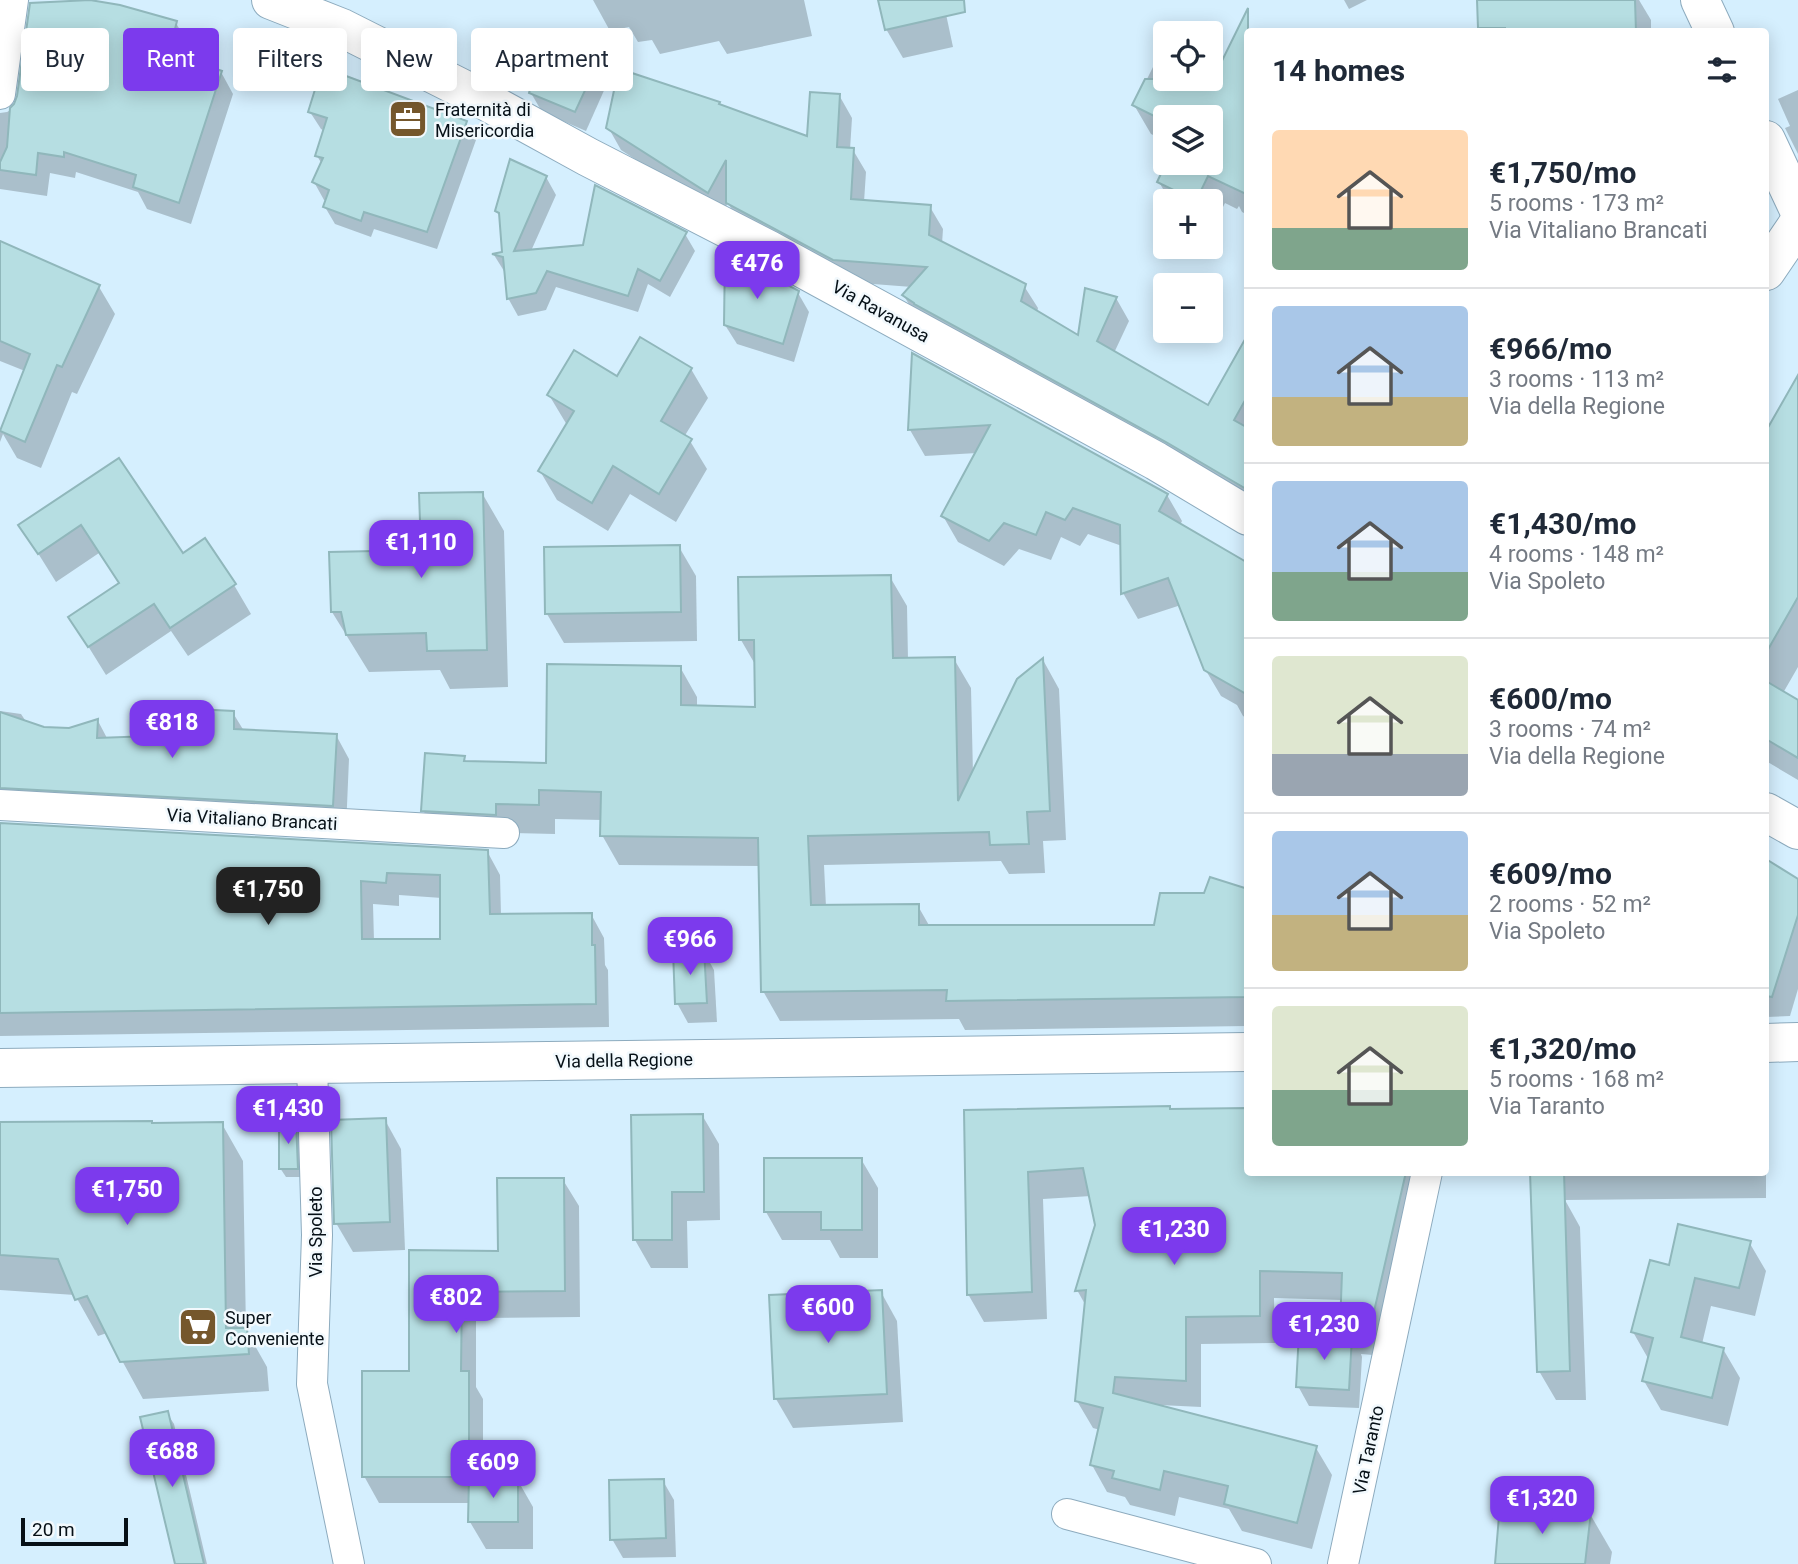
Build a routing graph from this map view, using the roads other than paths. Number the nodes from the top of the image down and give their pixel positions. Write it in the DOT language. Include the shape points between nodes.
graph roads {
  1 [pos="13,0"];
  2 [pos="271,0"];
  3 [pos="1700,0"];
  4 [pos="1713,28"];
  5 [pos="0,94"];
  6 [pos="1769,145"];
  7 [pos="1798,208"];
  8 [pos="1798,224"];
  9 [pos="1769,267"];
  10 [pos="1244,514"];
  11 [pos="0,804"];
  12 [pos="1769,814"];
  13 [pos="1798,830"];
  14 [pos="504,833"];
  15 [pos="1798,1042"];
  16 [pos="1769,1043"];
  17 [pos="1244,1052"];
  18 [pos="312,1064"];
  19 [pos="0,1069"];
  20 [pos="1426,1176"];
  21 [pos="1067,1514"];
  22 [pos="349,1564"];
  23 [pos="1256,1564"];
  24 [pos="1343,1564"];
  1 -- 5 [label="street"];
  2 -- 10 [label="street, Via Ravanusa" via="342,28 769,250"];
  3 -- 4 [label="street"];
  6 -- 7 [label="street"];
  8 -- 9 [label="street"];
  11 -- 14 [label="street, Via Vitaliano Brancati"];
  12 -- 13 [label="street"];
  15 -- 16 [label="street"];
  17 -- 18 [label="street, Via della Regione"];
  18 -- 19 [label="street, Via della Regione"];
  18 -- 22 [label="street, Via Spoleto" via="317,1235 312,1384"];
  20 -- 24 [label="street, Via Taranto"];
  21 -- 23 [label="street"];
}
